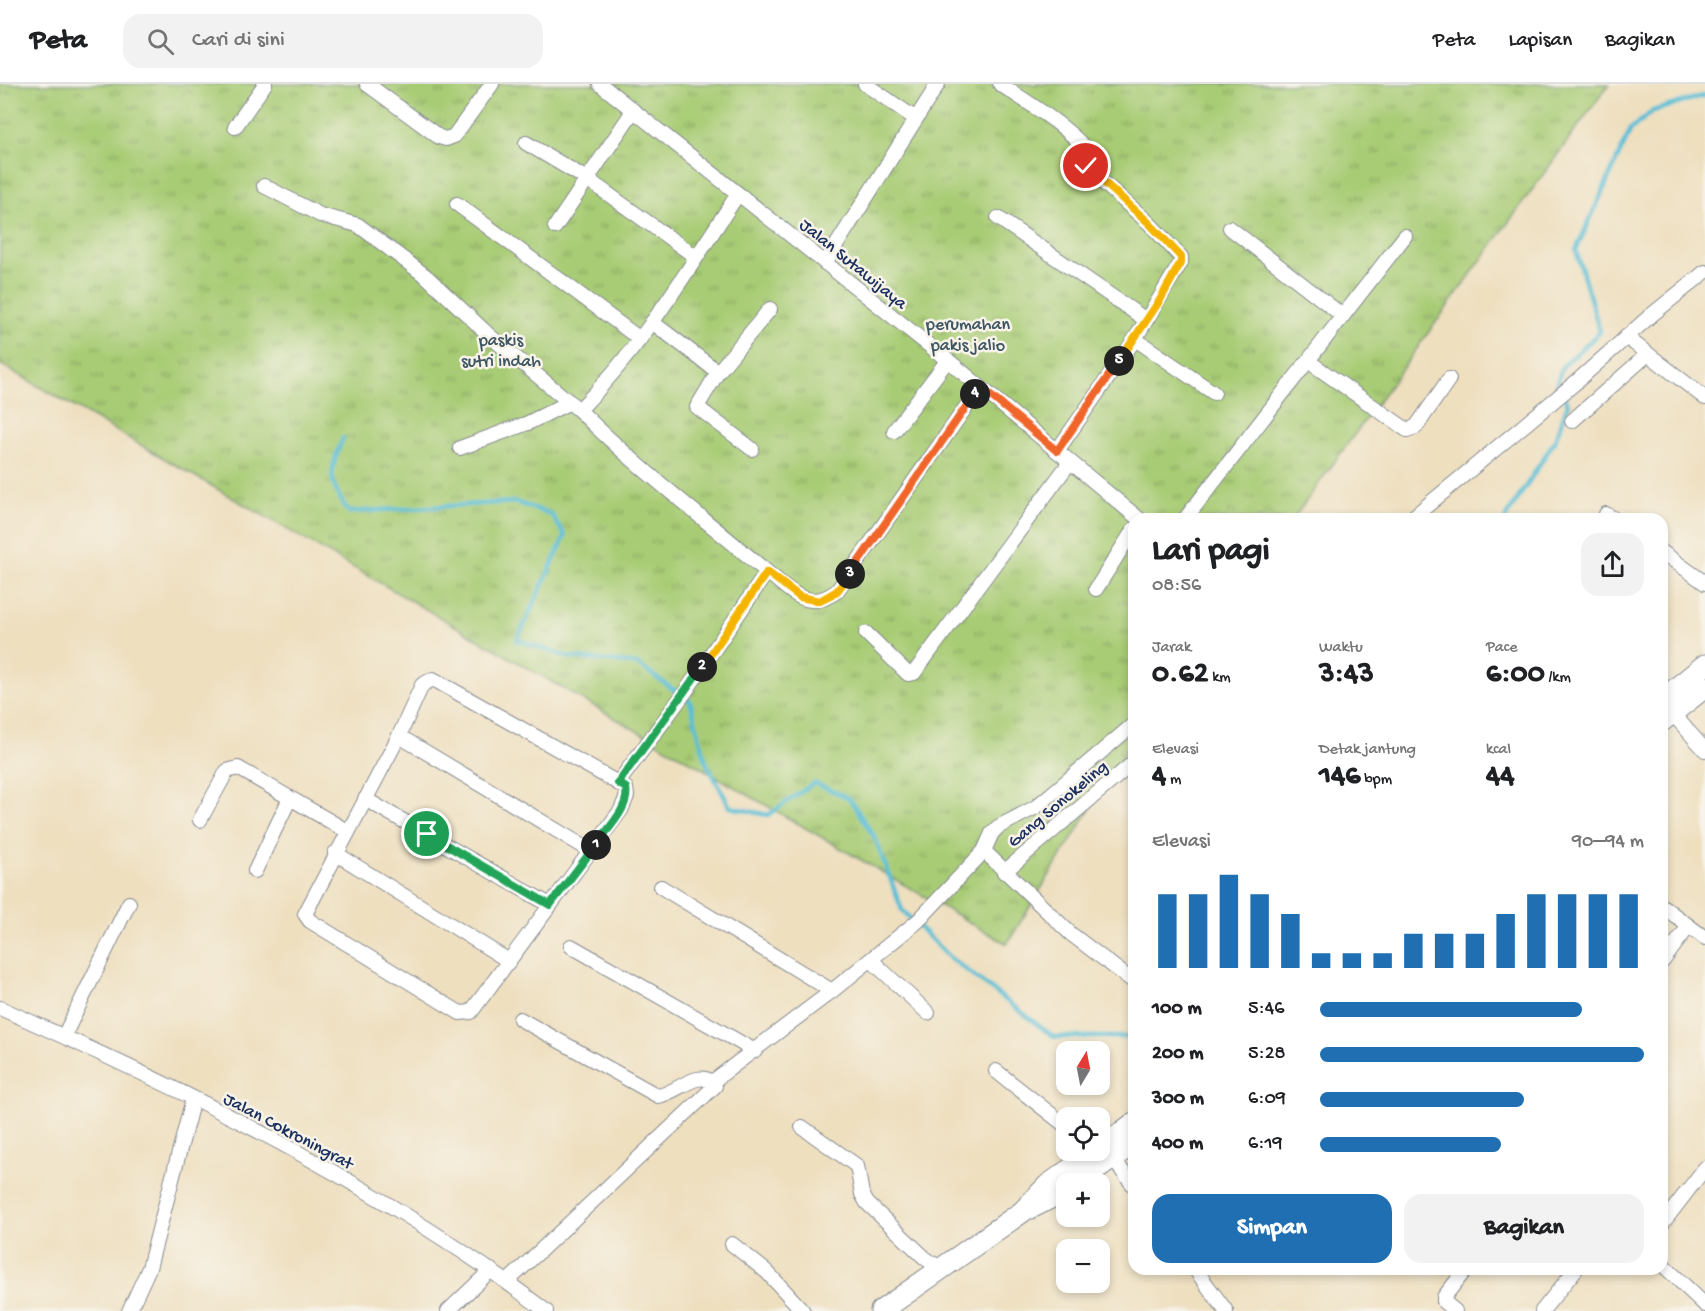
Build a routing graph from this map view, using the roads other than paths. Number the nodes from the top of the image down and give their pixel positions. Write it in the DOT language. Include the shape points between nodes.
graph roads {
  1 [pos="265,84"];
  2 [pos="367,84"];
  3 [pos="600,84"];
  4 [pos="865,84"];
  5 [pos="938,84"];
  6 [pos="1000,84"];
  7 [pos="486,86"];
  8 [pos="633,111"];
  9 [pos="915,119"];
  10 [pos="235,127"];
  11 [pos="526,143"];
  12 [pos="586,179"];
  13 [pos="264,186"];
  14 [pos="738,194"];
  15 [pos="456,204"];
  16 [pos="998,218"];
  17 [pos="555,227"];
  18 [pos="1230,228"];
  19 [pos="1405,236"];
  20 [pos="696,257"];
  21 [pos="825,263"];
  22 [pos="1705,272"];
  23 [pos="770,309"];
  24 [pos="1343,316"];
  25 [pos="1146,321"];
  26 [pos="652,322"];
  27 [pos="1626,337"];
  28 [pos="640,339"];
  29 [pos="1135,339"];
  30 [pos="1648,354"];
  31 [pos="947,361"];
  32 [pos="1308,361"];
  33 [pos="718,372"];
  34 [pos="1449,379"];
  35 [pos="980,387"];
  36 [pos="1214,393"];
  37 [pos="1705,398"];
  38 [pos="574,406"];
  39 [pos="1572,421"];
  40 [pos="894,431"];
  41 [pos="460,448"];
  42 [pos="752,448"];
  43 [pos="1057,451"];
  44 [pos="1070,462"];
  45 [pos="1132,513"];
  46 [pos="1190,513"];
  47 [pos="1418,513"];
  48 [pos="1128,538"];
  49 [pos="1668,556"];
  50 [pos="767,572"];
  51 [pos="1705,583"];
  52 [pos="1096,589"];
  53 [pos="866,633"];
  54 [pos="1705,665"];
  55 [pos="1705,687"];
  56 [pos="1668,708"];
  57 [pos="1668,710"];
  58 [pos="1668,715"];
  59 [pos="1128,729"];
  60 [pos="399,736"];
  61 [pos="1705,750"];
  62 [pos="1128,767"];
  63 [pos="618,783"];
  64 [pos="290,798"];
  65 [pos="365,799"];
  66 [pos="200,820"];
  67 [pos="347,831"];
  68 [pos="591,851"];
  69 [pos="984,851"];
  70 [pos="335,853"];
  71 [pos="255,871"];
  72 [pos="1004,872"];
  73 [pos="662,887"];
  74 [pos="129,903"];
  75 [pos="550,905"];
  76 [pos="1668,910"];
  77 [pos="1689,926"];
  78 [pos="1705,938"];
  79 [pos="571,946"];
  80 [pos="1668,954"];
  81 [pos="871,960"];
  82 [pos="509,961"];
  83 [pos="1128,977"];
  84 [pos="832,991"];
  85 [pos="0,1008"];
  86 [pos="928,1013"];
  87 [pos="520,1018"];
  88 [pos="64,1036"];
  89 [pos="754,1051"];
  90 [pos="996,1071"];
  91 [pos="712,1082"];
  92 [pos="192,1099"];
  93 [pos="1056,1118"];
  94 [pos="802,1127"];
  95 [pos="1128,1129"];
  96 [pos="1128,1145"];
  97 [pos="1110,1146"];
  98 [pos="1110,1151"];
  99 [pos="1110,1160"];
  100 [pos="1089,1161"];
  101 [pos="1096,1161"];
  102 [pos="1705,1168"];
  103 [pos="1086,1173"];
  104 [pos="1128,1180"];
  105 [pos="1056,1195"];
  106 [pos="1022,1212"];
  107 [pos="1668,1216"];
  108 [pos="732,1244"];
  109 [pos="941,1269"];
  110 [pos="491,1270"];
  111 [pos="1668,1270"];
  112 [pos="1199,1275"];
  113 [pos="1461,1275"];
  114 [pos="1571,1275"];
  115 [pos="507,1282"];
  116 [pos="1705,1305"];
  117 [pos="129,1311"];
  118 [pos="448,1311"];
  119 [pos="546,1311"];
  120 [pos="803,1311"];
  121 [pos="881,1311"];
  122 [pos="1226,1311"];
  123 [pos="1455,1311"];
  124 [pos="1542,1311"];
  1 -- 10 [label="street"];
  2 -- 7 [label="street" via="446,139 454,136"];
  3 -- 8 [label="street, Jalan Sutawijaya"];
  4 -- 9 [label="street"];
  5 -- 9 [label="street"];
  6 -- 25 [label="street" via="1035,106 1081,145 1089,155 1087,168 1180,253 1181,262"];
  8 -- 12 [label="street"];
  8 -- 14 [label="street, Jalan Sutawijaya"];
  9 -- 21 [label="street"];
  11 -- 12 [label="street"];
  12 -- 17 [label="street"];
  12 -- 20 [label="street"];
  13 -- 38 [label="street" via="321,215 358,225 427,278"];
  14 -- 20 [label="street"];
  14 -- 21 [label="street, Jalan Sutawijaya"];
  15 -- 28 [label="street"];
  16 -- 25 [label="street"];
  18 -- 24 [label="street"];
  19 -- 24 [label="street"];
  20 -- 26 [label="street"];
  21 -- 31 [label="street, Jalan Sutawijaya"];
  22 -- 27 [label="street"];
  23 -- 33 [label="street"];
  24 -- 32 [label="street"];
  25 -- 29 [label="street"];
  26 -- 28 [label="street"];
  26 -- 33 [label="street"];
  27 -- 30 [label="street"];
  27 -- 47 [label="street"];
  28 -- 38 [label="street" via="605,384"];
  29 -- 36 [label="street"];
  29 -- 43 [label="street"];
  30 -- 37 [label="street"];
  30 -- 39 [label="street"];
  31 -- 35 [label="street, Jalan Sutawijaya"];
  31 -- 40 [label="street"];
  32 -- 34 [label="street" via="1407,430 1416,427"];
  32 -- 46 [label="street"];
  33 -- 42 [label="street" via="697,406"];
  35 -- 43 [label="street, Jalan Sutawijaya"];
  35 -- 50 [label="street" via="837,591 820,601 810,600"];
  38 -- 41 [label="street"];
  38 -- 50 [label="street" via="616,447"];
  43 -- 44 [label="street, Jalan Sutawijaya"];
  44 -- 45 [label="street, Jalan Sutawijaya"];
  44 -- 53 [label="street" via="914,673 908,674"];
  48 -- 52 [label="street"];
  49 -- 51 [label="street"];
  50 -- 63 [label="street"];
  54 -- 56 [label="highway"];
  55 -- 57 [label="highway"];
  58 -- 61 [label="street"];
  59 -- 69 [label="street" via="1036,807 998,827"];
  60 -- 63 [label="street" via="422,685 433,679"];
  60 -- 65 [label="street"];
  60 -- 68 [label="street"];
  62 -- 72 [label="street, Gang Sonokeling"];
  63 -- 68 [label="street" via="626,788 627,796"];
  64 -- 66 [label="street" via="231,767"];
  64 -- 67 [label="street"];
  64 -- 71 [label="street"];
  65 -- 67 [label="street"];
  65 -- 75 [label="street"];
  67 -- 70 [label="street"];
  68 -- 75 [label="street"];
  69 -- 72 [label="street"];
  69 -- 81 [label="street" via="918,921"];
  70 -- 82 [label="street"];
  70 -- 82 [label="street" via="307,906 306,918 430,995 460,1013 471,1012"];
  72 -- 83 [label="street" via="1071,934"];
  73 -- 84 [label="street"];
  74 -- 88 [label="street"];
  75 -- 82 [label="street"];
  76 -- 77 [label="street"];
  77 -- 78 [label="street"];
  77 -- 80 [label="street"];
  79 -- 89 [label="street"];
  81 -- 84 [label="street"];
  81 -- 86 [label="street"];
  84 -- 89 [label="street"];
  85 -- 88 [label="street, Jalan Cokroningrat"];
  87 -- 91 [label="street" via="658,1095 667,1095 694,1080 705,1078"];
  88 -- 92 [label="street, Jalan Cokroningrat"];
  89 -- 91 [label="street"];
  90 -- 93 [label="street"];
  91 -- 115 [label="street" via="712,1091"];
  92 -- 110 [label="street, Jalan Cokroningrat" via="290,1148"];
  92 -- 117 [label="street" via="149,1268"];
  94 -- 109 [label="street" via="857,1166 867,1203 924,1258"];
  95 -- 97 [label="highway"];
  96 -- 98 [label="highway"];
  99 -- 104 [label="street"];
  100 -- 106 [label="highway" via="1048,1185"];
  101 -- 103 [label="highway"];
  102 -- 107 [label="street"];
  105 -- 106 [label="highway"];
  106 -- 109 [label="highway"];
  108 -- 120 [label="street" via="767,1272"];
  109 -- 121 [label="highway"];
  110 -- 115 [label="street, Jalan Cokroningrat"];
  110 -- 118 [label="street"];
  111 -- 116 [label="street"];
  112 -- 122 [label="street"];
  113 -- 123 [label="street" via="1444,1297 1444,1302"];
  114 -- 124 [label="street"];
  115 -- 119 [label="street, Jalan Cokroningrat"];
}
